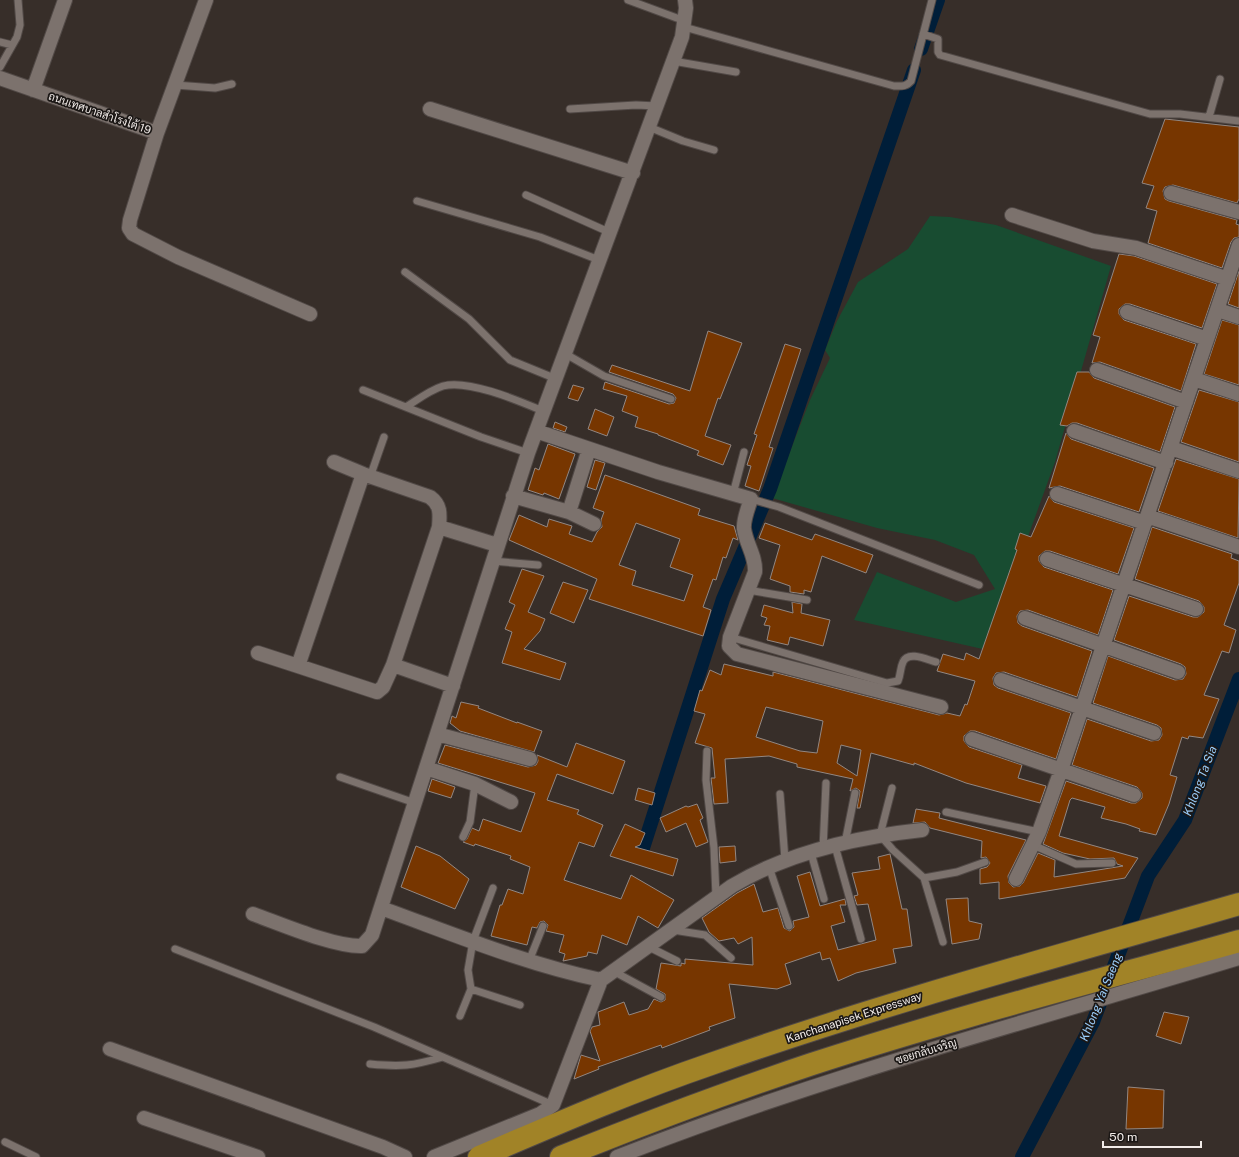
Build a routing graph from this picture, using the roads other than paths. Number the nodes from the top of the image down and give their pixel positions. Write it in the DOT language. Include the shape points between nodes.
graph roads {
  1 [pos="18,0"];
  2 [pos="65,0"];
  3 [pos="206,0"];
  4 [pos="628,0"];
  5 [pos="685,0"];
  6 [pos="932,0"];
  7 [pos="684,24"];
  8 [pos="923,34"];
  9 [pos="0,42"];
  10 [pos="12,45"];
  11 [pos="673,61"];
  12 [pos="0,67"];
  13 [pos="736,72"];
  14 [pos="0,78"];
  15 [pos="1220,79"];
  16 [pos="232,84"];
  17 [pos="175,85"];
  18 [pos="33,90"];
  19 [pos="657,106"];
  20 [pos="430,109"];
  21 [pos="570,109"];
  22 [pos="1209,117"];
  23 [pos="1239,121"];
  24 [pos="649,127"];
  25 [pos="157,133"];
  26 [pos="714,150"];
  27 [pos="632,173"];
  28 [pos="1171,193"];
  29 [pos="526,195"];
  30 [pos="417,201"];
  31 [pos="1239,212"];
  32 [pos="1012,215"];
  33 [pos="611,232"];
  34 [pos="1239,245"];
  35 [pos="599,260"];
  36 [pos="405,272"];
  37 [pos="1228,279"];
  38 [pos="1218,310"];
  39 [pos="1127,312"];
  40 [pos="310,314"];
  41 [pos="1239,317"];
  42 [pos="1207,339"];
  43 [pos="564,353"];
  44 [pos="1096,370"];
  45 [pos="554,378"];
  46 [pos="1194,379"];
  47 [pos="363,390"];
  48 [pos="1239,394"];
  49 [pos="671,399"];
  50 [pos="1186,402"];
  51 [pos="406,407"];
  52 [pos="543,410"];
  53 [pos="536,431"];
  54 [pos="1074,431"];
  55 [pos="384,437"];
  56 [pos="1171,448"];
  57 [pos="589,449"];
  58 [pos="744,452"];
  59 [pos="528,453"];
  60 [pos="334,462"];
  61 [pos="1166,463"];
  62 [pos="1239,471"];
  63 [pos="367,475"];
  64 [pos="733,494"];
  65 [pos="1057,494"];
  66 [pos="513,496"];
  67 [pos="751,499"];
  68 [pos="569,512"];
  69 [pos="1146,519"];
  70 [pos="594,524"];
  71 [pos="439,527"];
  72 [pos="497,545"];
  73 [pos="1239,547"];
  74 [pos="1047,559"];
  75 [pos="492,561"];
  76 [pos="538,565"];
  77 [pos="979,585"];
  78 [pos="1123,585"];
  79 [pos="748,590"];
  80 [pos="807,600"];
  81 [pos="1196,609"];
  82 [pos="1024,618"];
  83 [pos="1103,646"];
  84 [pos="258,653"];
  85 [pos="936,662"];
  86 [pos="393,665"];
  87 [pos="298,666"];
  88 [pos="1178,672"];
  89 [pos="850,678"];
  90 [pos="1001,680"];
  91 [pos="453,686"];
  92 [pos="941,707"];
  93 [pos="1082,708"];
  94 [pos="1154,733"];
  95 [pos="437,734"];
  96 [pos="972,739"];
  97 [pos="707,751"];
  98 [pos="530,759"];
  99 [pos="426,768"];
  100 [pos="1061,770"];
  101 [pos="340,777"];
  102 [pos="826,783"];
  103 [pos="475,784"];
  104 [pos="892,788"];
  105 [pos="855,793"];
  106 [pos="780,794"];
  107 [pos="1134,795"];
  108 [pos="511,802"];
  109 [pos="415,803"];
  110 [pos="946,812"];
  111 [pos="922,830"];
  112 [pos="1039,832"];
  113 [pos="880,835"];
  114 [pos="463,837"];
  115 [pos="1033,845"];
  116 [pos="828,848"];
  117 [pos="785,860"];
  118 [pos="985,862"];
  119 [pos="1112,863"];
  120 [pos="769,867"];
  121 [pos="924,878"];
  122 [pos="1016,879"];
  123 [pos="493,888"];
  124 [pos="716,897"];
  125 [pos="824,899"];
  126 [pos="1239,904"];
  127 [pos="381,908"];
  128 [pos="253,914"];
  129 [pos="543,926"];
  130 [pos="789,926"];
  131 [pos="670,930"];
  132 [pos="861,939"];
  133 [pos="473,941"];
  134 [pos="1239,941"];
  135 [pos="943,942"];
  136 [pos="647,946"];
  137 [pos="175,949"];
  138 [pos="731,958"];
  139 [pos="1239,958"];
  140 [pos="529,961"];
  141 [pos="677,961"];
  142 [pos="613,971"];
  143 [pos="601,980"];
  144 [pos="471,989"];
  145 [pos="661,997"];
  146 [pos="520,1005"];
  147 [pos="460,1016"];
  148 [pos="110,1049"];
  149 [pos="442,1057"];
  150 [pos="370,1064"];
  151 [pos="553,1105"];
  152 [pos="144,1118"];
  153 [pos="5,1142"];
  154 [pos="36,1157"];
  155 [pos="258,1157"];
  156 [pos="405,1157"];
  157 [pos="434,1157"];
  158 [pos="479,1157"];
  159 [pos="561,1157"];
  160 [pos="617,1157"];
  1 -- 10 [label="lane" via="20,25"];
  2 -- 18 [label="street"];
  3 -- 17 [label="street, ถนนเทศบาลสำโรงใต้ 19"];
  4 -- 7 [label="lane"];
  5 -- 7 [label="street"];
  6 -- 8 [label="lane"];
  7 -- 8 [label="lane" via="894,86 908,85 911,81"];
  7 -- 11 [label="street"];
  8 -- 22 [label="lane" via="938,39 940,55 1150,114"];
  9 -- 10 [label="lane"];
  10 -- 12 [label="lane"];
  11 -- 13 [label="lane"];
  11 -- 19 [label="street"];
  14 -- 18 [label="street, ถนนเทศบาลสำโรงใต้ 19"];
  15 -- 22 [label="lane"];
  16 -- 17 [label="lane" via="215,88"];
  17 -- 25 [label="street, ถนนเทศบาลสำโรงใต้ 19"];
  18 -- 25 [label="street, ถนนเทศบาลสำโรงใต้ 19"];
  19 -- 21 [label="lane"];
  19 -- 24 [label="street"];
  20 -- 27 [label="street"];
  22 -- 23 [label="lane"];
  24 -- 26 [label="lane"];
  24 -- 27 [label="street"];
  25 -- 40 [label="street" via="130,220 129,228 134,234 178,257"];
  27 -- 33 [label="street"];
  28 -- 31 [label="street"];
  29 -- 33 [label="lane"];
  30 -- 35 [label="lane" via="540,237"];
  32 -- 37 [label="street" via="1093,241 1136,248"];
  33 -- 35 [label="street"];
  34 -- 37 [label="street"];
  35 -- 43 [label="street"];
  36 -- 45 [label="lane" via="469,319 510,360"];
  37 -- 38 [label="street"];
  38 -- 41 [label="street"];
  38 -- 42 [label="street"];
  39 -- 42 [label="street"];
  42 -- 46 [label="street"];
  43 -- 45 [label="street"];
  43 -- 49 [label="lane" via="604,376"];
  44 -- 50 [label="street"];
  45 -- 52 [label="street"];
  46 -- 48 [label="street"];
  46 -- 50 [label="street"];
  47 -- 51 [label="lane"];
  50 -- 56 [label="street"];
  51 -- 52 [label="lane" via="432,391 456,384 507,396"];
  51 -- 59 [label="lane"];
  52 -- 53 [label="street"];
  53 -- 57 [label="street"];
  53 -- 59 [label="street"];
  54 -- 61 [label="street"];
  55 -- 63 [label="lane"];
  56 -- 61 [label="street"];
  56 -- 62 [label="street"];
  57 -- 64 [label="street"];
  57 -- 68 [label="street"];
  58 -- 64 [label="lane"];
  59 -- 66 [label="street"];
  60 -- 63 [label="street"];
  61 -- 69 [label="street"];
  63 -- 71 [label="street" via="430,497 440,511"];
  63 -- 87 [label="street"];
  64 -- 67 [label="street"];
  65 -- 69 [label="street"];
  66 -- 68 [label="street"];
  66 -- 72 [label="street"];
  67 -- 77 [label="lane" via="779,506"];
  67 -- 79 [label="street" via="744,527 756,563"];
  68 -- 70 [label="street"];
  69 -- 73 [label="street"];
  69 -- 78 [label="street"];
  71 -- 72 [label="street"];
  71 -- 86 [label="street"];
  72 -- 75 [label="street"];
  74 -- 78 [label="street"];
  75 -- 76 [label="lane"];
  75 -- 91 [label="street"];
  78 -- 81 [label="street"];
  78 -- 83 [label="street"];
  79 -- 80 [label="lane"];
  79 -- 89 [label="street" via="730,637 729,646 737,654"];
  82 -- 83 [label="street"];
  83 -- 88 [label="street"];
  83 -- 93 [label="street"];
  84 -- 87 [label="street"];
  85 -- 89 [label="lane" via="912,656 906,658 901,675 894,683"];
  86 -- 87 [label="street" via="383,687 377,692"];
  86 -- 91 [label="street"];
  89 -- 92 [label="street"];
  90 -- 93 [label="street"];
  91 -- 95 [label="street"];
  93 -- 94 [label="street"];
  93 -- 100 [label="street"];
  95 -- 98 [label="street"];
  95 -- 99 [label="street"];
  96 -- 100 [label="street"];
  97 -- 124 [label="lane" via="706,780 714,848"];
  99 -- 103 [label="street"];
  99 -- 109 [label="street"];
  100 -- 107 [label="street"];
  100 -- 112 [label="street"];
  101 -- 109 [label="lane"];
  102 -- 116 [label="lane"];
  103 -- 108 [label="street"];
  103 -- 114 [label="lane" via="470,822"];
  104 -- 113 [label="lane"];
  105 -- 116 [label="lane"];
  106 -- 117 [label="lane"];
  109 -- 127 [label="street"];
  110 -- 112 [label="lane"];
  111 -- 113 [label="street"];
  112 -- 115 [label="street"];
  113 -- 116 [label="street"];
  113 -- 121 [label="lane"];
  115 -- 119 [label="lane" via="1076,864"];
  115 -- 122 [label="street"];
  116 -- 117 [label="street"];
  116 -- 125 [label="lane"];
  116 -- 132 [label="lane"];
  117 -- 120 [label="street"];
  118 -- 121 [label="lane" via="957,872"];
  120 -- 124 [label="street" via="755,872"];
  120 -- 130 [label="lane"];
  121 -- 135 [label="lane"];
  123 -- 133 [label="lane"];
  124 -- 131 [label="street"];
  126 -- 158 [label="highway, Kanchanapisek Expressway" via="915,998 785,1039 597,1106"];
  127 -- 128 [label="street" via="372,935 362,946 336,943"];
  127 -- 133 [label="street"];
  129 -- 140 [label="lane"];
  131 -- 136 [label="street"];
  131 -- 138 [label="lane" via="706,935"];
  133 -- 140 [label="street"];
  133 -- 144 [label="lane" via="468,970"];
  134 -- 159 [label="highway" via="812,1064 609,1137"];
  136 -- 141 [label="lane"];
  136 -- 142 [label="street"];
  137 -- 149 [label="lane" via="374,1027"];
  139 -- 160 [label="street, ซอยกลับเจริญ" via="799,1090"];
  140 -- 143 [label="street"];
  142 -- 143 [label="street"];
  142 -- 145 [label="lane"];
  143 -- 151 [label="street"];
  144 -- 146 [label="lane"];
  144 -- 147 [label="lane"];
  148 -- 156 [label="street"];
  149 -- 150 [label="lane" via="413,1066"];
  149 -- 151 [label="lane"];
  151 -- 157 [label="street" via="540,1114"];
  152 -- 155 [label="street"];
  153 -- 154 [label="lane"];
}
